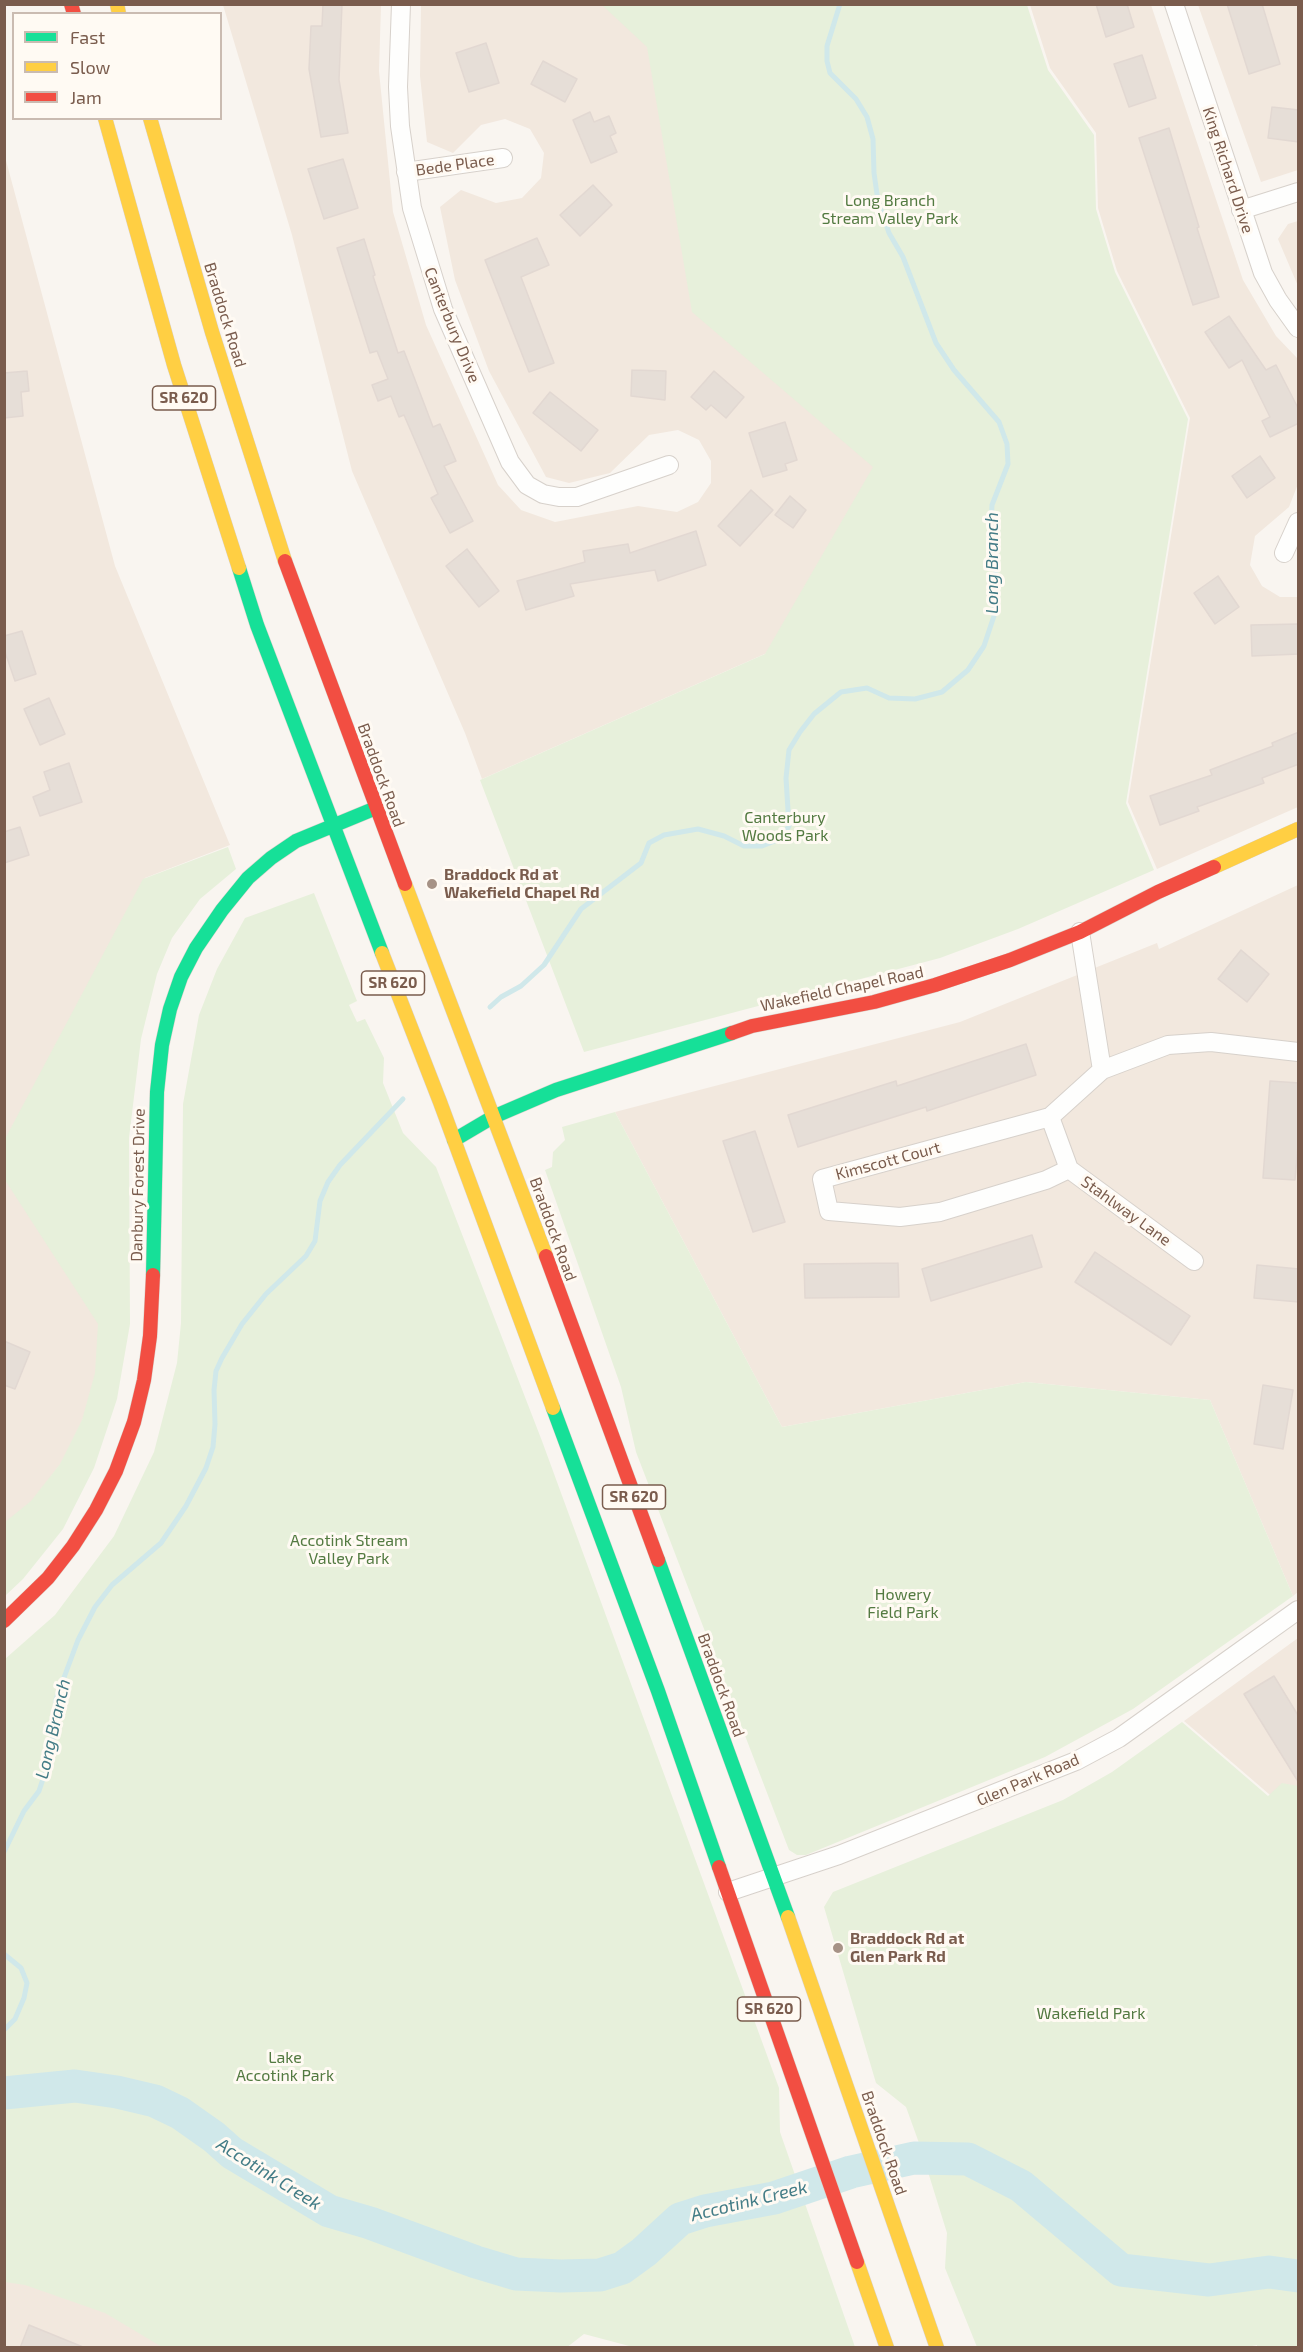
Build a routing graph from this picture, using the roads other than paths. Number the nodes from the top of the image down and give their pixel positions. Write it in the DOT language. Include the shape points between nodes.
graph roads {
  1 [pos="401,4"];
  2 [pos="1174,4"];
  3 [pos="106,120"];
  4 [pos="151,120"];
  5 [pos="503,158"];
  6 [pos="406,172"];
  7 [pos="1299,192"];
  8 [pos="1241,210"];
  9 [pos="1299,328"];
  10 [pos="669,465"];
  11 [pos="1299,522"];
  12 [pos="1284,553"];
  13 [pos="376,808"];
  14 [pos="332,826"];
  15 [pos="1299,829"];
  16 [pos="1080,932"];
  17 [pos="1299,1052"];
  18 [pos="1102,1070"];
  19 [pos="493,1117"];
  20 [pos="1050,1117"];
  21 [pos="454,1140"];
  22 [pos="1069,1169"];
  23 [pos="1194,1262"];
  24 [pos="1299,1610"];
  25 [pos="4,1621"];
  26 [pos="774,1877"];
  27 [pos="728,1892"];
  28 [pos="887,2348"];
  29 [pos="937,2348"];
  1 -- 6 [label="street, Canterbury Drive" via="398,87"];
  2 -- 8 [label="street, King Richard Drive"];
  3 -- 14 [label="main road, SR 620" via="213,489 257,626"];
  4 -- 13 [label="main road, Braddock Road / SR 620" via="270,519"];
  5 -- 6 [label="street, Bede Place"];
  6 -- 10 [label="street, Canterbury Drive" via="412,208 437,293 516,473 543,494 559,497 577,496"];
  7 -- 8 [label="street"];
  8 -- 9 [label="street, King Richard Drive" via="1263,273"];
  11 -- 12 [label="street"];
  13 -- 14 [label="main road, Danbury Forest Drive"];
  13 -- 19 [label="main road, Braddock Road / SR 620"];
  14 -- 21 [label="main road, SR 620"];
  14 -- 25 [label="main road, Danbury Forest Drive" via="296,842 248,878 215,919 181,977 162,1045 156,1092 150,1336 134,1422 116,1471 73,1546 48,1578"];
  15 -- 16 [label="main road, Wakefield Chapel Road"];
  16 -- 18 [label="street"];
  16 -- 19 [label="main road, Wakefield Chapel Road" via="935,986 752,1026 555,1090"];
  17 -- 18 [label="street" via="1211,1042 1168,1045"];
  18 -- 20 [label="street"];
  19 -- 21 [label="main road, Wakefield Chapel Road"];
  19 -- 26 [label="main road, Braddock Road / SR 620"];
  20 -- 22 [label="street, Stahlway Lane"];
  20 -- 22 [label="street, Kimscott Court" via="822,1179 830,1211 900,1217 940,1212"];
  21 -- 27 [label="main road, SR 620" via="658,1691"];
  22 -- 23 [label="street, Stahlway Lane"];
  24 -- 26 [label="street, Glen Park Road" via="1119,1738 1076,1761"];
  26 -- 27 [label="street, Glen Park Road"];
  26 -- 29 [label="main road, Braddock Road / SR 620"];
  27 -- 28 [label="main road, SR 620"];
}
